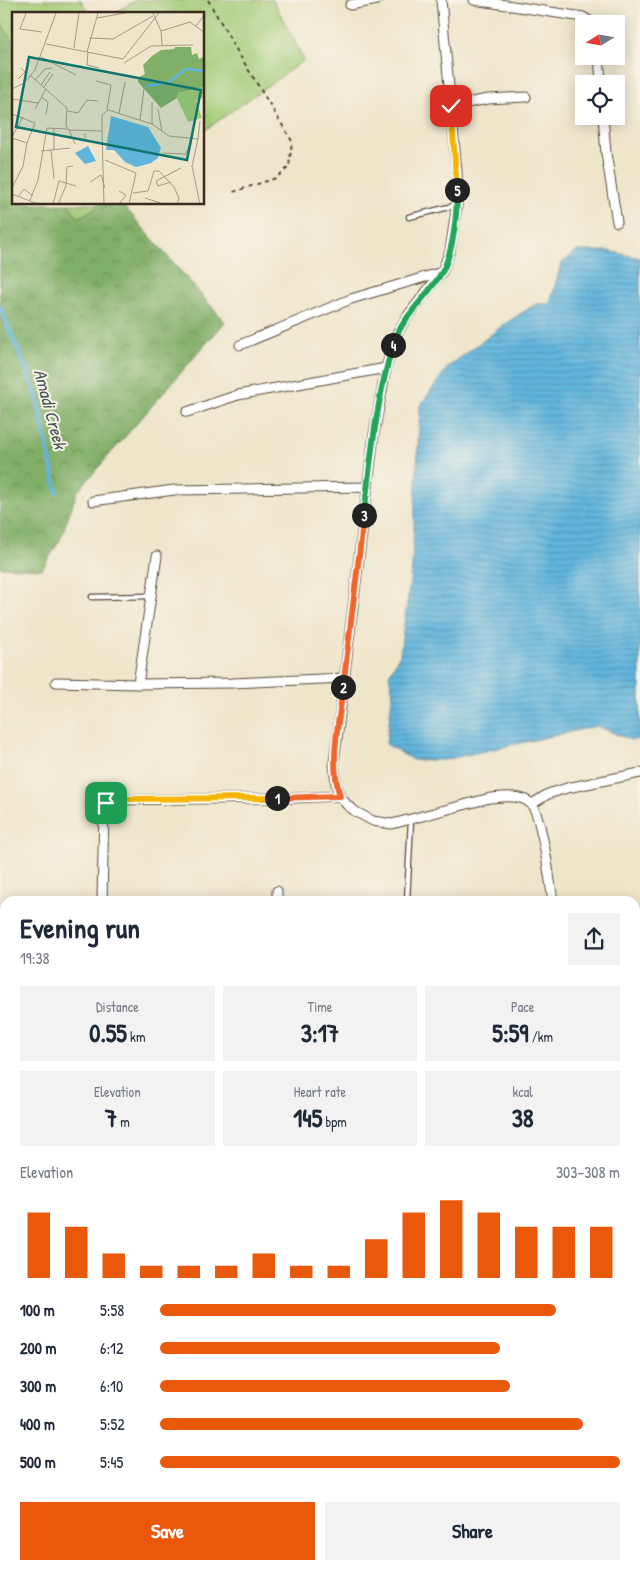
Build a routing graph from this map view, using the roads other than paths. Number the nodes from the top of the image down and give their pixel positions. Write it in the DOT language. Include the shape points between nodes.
graph roads {
  1 [pos="377,0"];
  2 [pos="441,0"];
  3 [pos="474,0"];
  4 [pos="350,5"];
  5 [pos="575,16"];
  6 [pos="526,97"];
  7 [pos="451,106"];
  8 [pos="604,125"];
  9 [pos="457,206"];
  10 [pos="408,217"];
  11 [pos="618,222"];
  12 [pos="442,272"];
  13 [pos="240,345"];
  14 [pos="386,368"];
  15 [pos="187,412"];
  16 [pos="368,487"];
  17 [pos="93,501"];
  18 [pos="157,556"];
  19 [pos="151,596"];
  20 [pos="92,597"];
  21 [pos="344,678"];
  22 [pos="56,682"];
  23 [pos="138,684"];
  24 [pos="640,773"];
  25 [pos="340,796"];
  26 [pos="532,804"];
  27 [pos="411,820"];
  28 [pos="277,891"];
  29 [pos="102,896"];
  30 [pos="277,896"];
  31 [pos="407,896"];
  32 [pos="552,896"];
  1 -- 4 [label="street"];
  2 -- 7 [label="street"];
  3 -- 5 [label="street"];
  6 -- 7 [label="street" via="488,99"];
  7 -- 9 [label="street"];
  8 -- 11 [label="street"];
  9 -- 10 [label="lane"];
  9 -- 12 [label="street" via="450,251"];
  12 -- 13 [label="street" via="351,299"];
  12 -- 14 [label="street" via="396,335"];
  14 -- 15 [label="street" via="238,395"];
  14 -- 16 [label="street"];
  16 -- 17 [label="street" via="174,490"];
  16 -- 21 [label="street"];
  18 -- 19 [label="street"];
  19 -- 20 [label="lane"];
  19 -- 23 [label="street"];
  21 -- 23 [label="street"];
  21 -- 25 [label="street" via="334,763"];
  22 -- 23 [label="street"];
  24 -- 26 [label="street" via="566,788"];
  25 -- 27 [label="street" via="356,812 373,821 392,824"];
  25 -- 29 [label="street" via="109,800 104,808"];
  26 -- 27 [label="street" via="519,798 490,798"];
  26 -- 32 [label="street" via="539,822"];
  27 -- 31 [label="lane"];
  28 -- 30 [label="street"];
}
